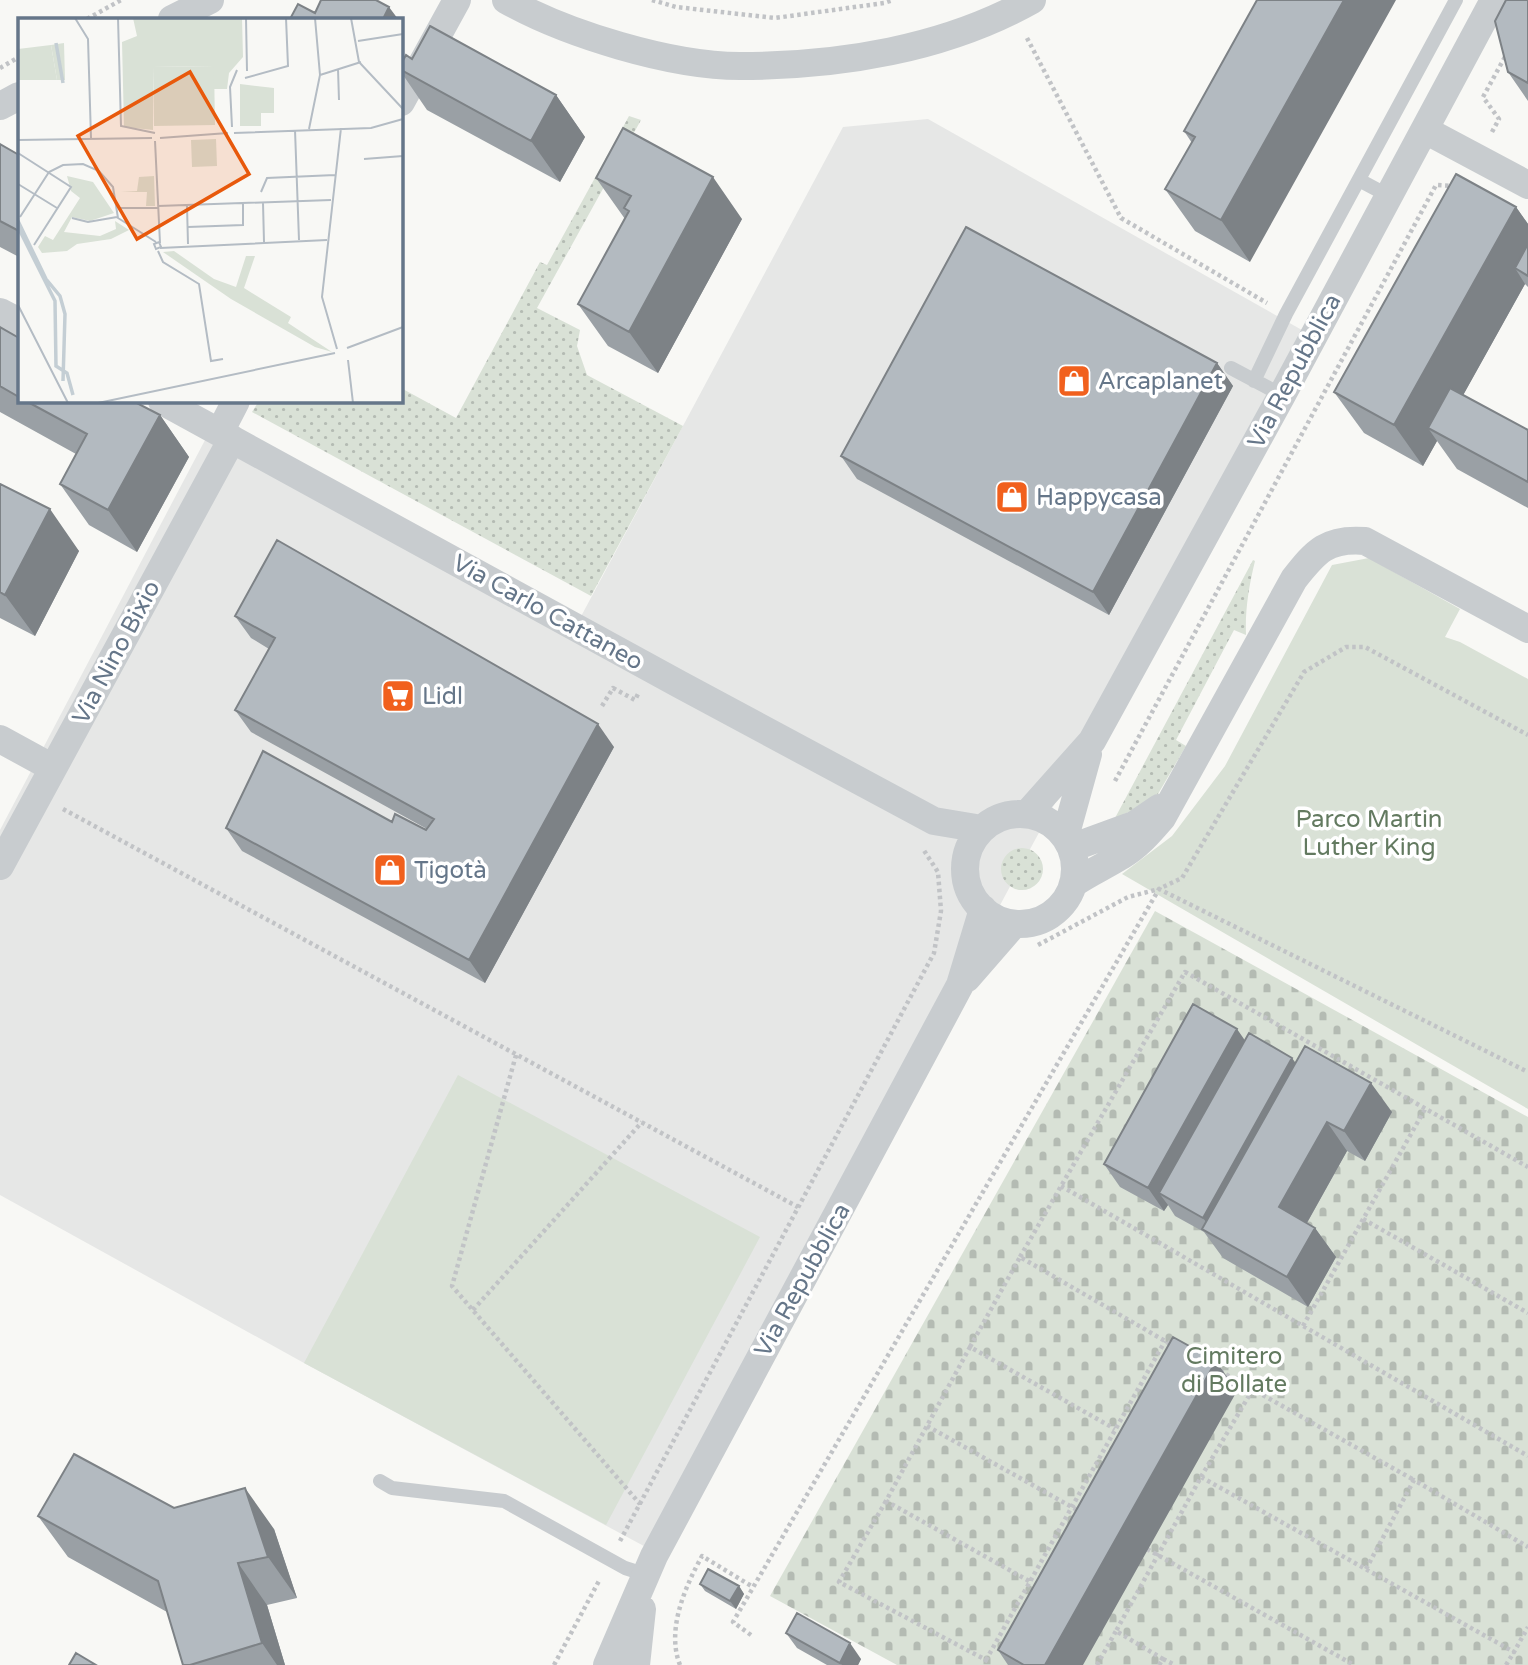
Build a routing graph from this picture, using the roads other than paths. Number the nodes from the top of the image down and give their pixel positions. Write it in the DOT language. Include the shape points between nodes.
graph roads {
  1 [pos="210,0"];
  2 [pos="457,0"];
  3 [pos="506,0"];
  4 [pos="1456,0"];
  5 [pos="1494,0"];
  6 [pos="1022,5"];
  7 [pos="174,18"];
  8 [pos="18,97"];
  9 [pos="402,100"];
  10 [pos="0,106"];
  11 [pos="1424,130"];
  12 [pos="1359,180"];
  13 [pos="1528,185"];
  14 [pos="1388,196"];
  15 [pos="0,312"];
  16 [pos="18,321"];
  17 [pos="1231,369"];
  18 [pos="1254,381"];
  19 [pos="1282,395"];
  20 [pos="164,402"];
  21 [pos="236,402"];
  22 [pos="226,436"];
  23 [pos="1528,629"];
  24 [pos="0,739"];
  25 [pos="1091,741"];
  26 [pos="53,768"];
  27 [pos="1180,790"];
  28 [pos="1027,814"];
  29 [pos="982,830"];
  30 [pos="927,833"];
  31 [pos="1068,842"];
  32 [pos="966,860"];
  33 [pos="0,866"];
  34 [pos="1073,884"];
  35 [pos="983,909"];
  36 [pos="1014,924"];
  37 [pos="960,985"];
  38 [pos="380,1481"];
  39 [pos="647,1575"];
  40 [pos="607,1665"];
  41 [pos="636,1665"];
  1 -- 7 [label="street"];
  2 -- 9 [label="street"];
  3 -- 6 [label="street" via="634,50 738,66 850,59 927,42"];
  4 -- 12 [label="lane"];
  5 -- 11 [label="street, Via Repubblica"];
  8 -- 10 [label="street"];
  11 -- 13 [label="street"];
  11 -- 14 [label="street, Via Repubblica"];
  12 -- 14 [label="lane"];
  12 -- 18 [label="lane"];
  14 -- 19 [label="street, Via Repubblica"];
  15 -- 16 [label="street"];
  17 -- 18 [label="lane"];
  18 -- 19 [label="lane"];
  19 -- 25 [label="street, Via Repubblica"];
  20 -- 22 [label="street, Via Carlo Cattaneo"];
  21 -- 22 [label="street, Via Nino Bixio"];
  22 -- 26 [label="street, Via Nino Bixio"];
  22 -- 30 [label="street, Via Carlo Cattaneo" via="671,680"];
  23 -- 27 [label="street" via="1365,541 1344,539 1330,545 1312,556 1294,579"];
  24 -- 26 [label="street"];
  25 -- 28 [label="street, Via Repubblica"];
  25 -- 31 [label="street, Via Repubblica"];
  26 -- 33 [label="street, Via Nino Bixio"];
  27 -- 31 [label="street" via="1134,825"];
  27 -- 34 [label="street" via="1146,836 1122,856"];
  28 -- 29 [label="street" via="1011,814"];
  28 -- 31 [label="street" via="1055,826"];
  29 -- 30 [label="street, Via Carlo Cattaneo"];
  29 -- 32 [label="street"];
  30 -- 32 [label="street, Via Carlo Cattaneo"];
  31 -- 34 [label="street" via="1076,866"];
  32 -- 35 [label="street" via="969,887"];
  34 -- 36 [label="street" via="1065,902 1051,915"];
  35 -- 36 [label="street"];
  35 -- 37 [label="street, Via Repubblica"];
  36 -- 37 [label="street, Via Repubblica"];
  37 -- 39 [label="street, Via Repubblica"];
  38 -- 39 [label="lane" via="392,1488 504,1501"];
  39 -- 40 [label="street, Via Repubblica"];
  39 -- 41 [label="street, Via Repubblica"];
}
